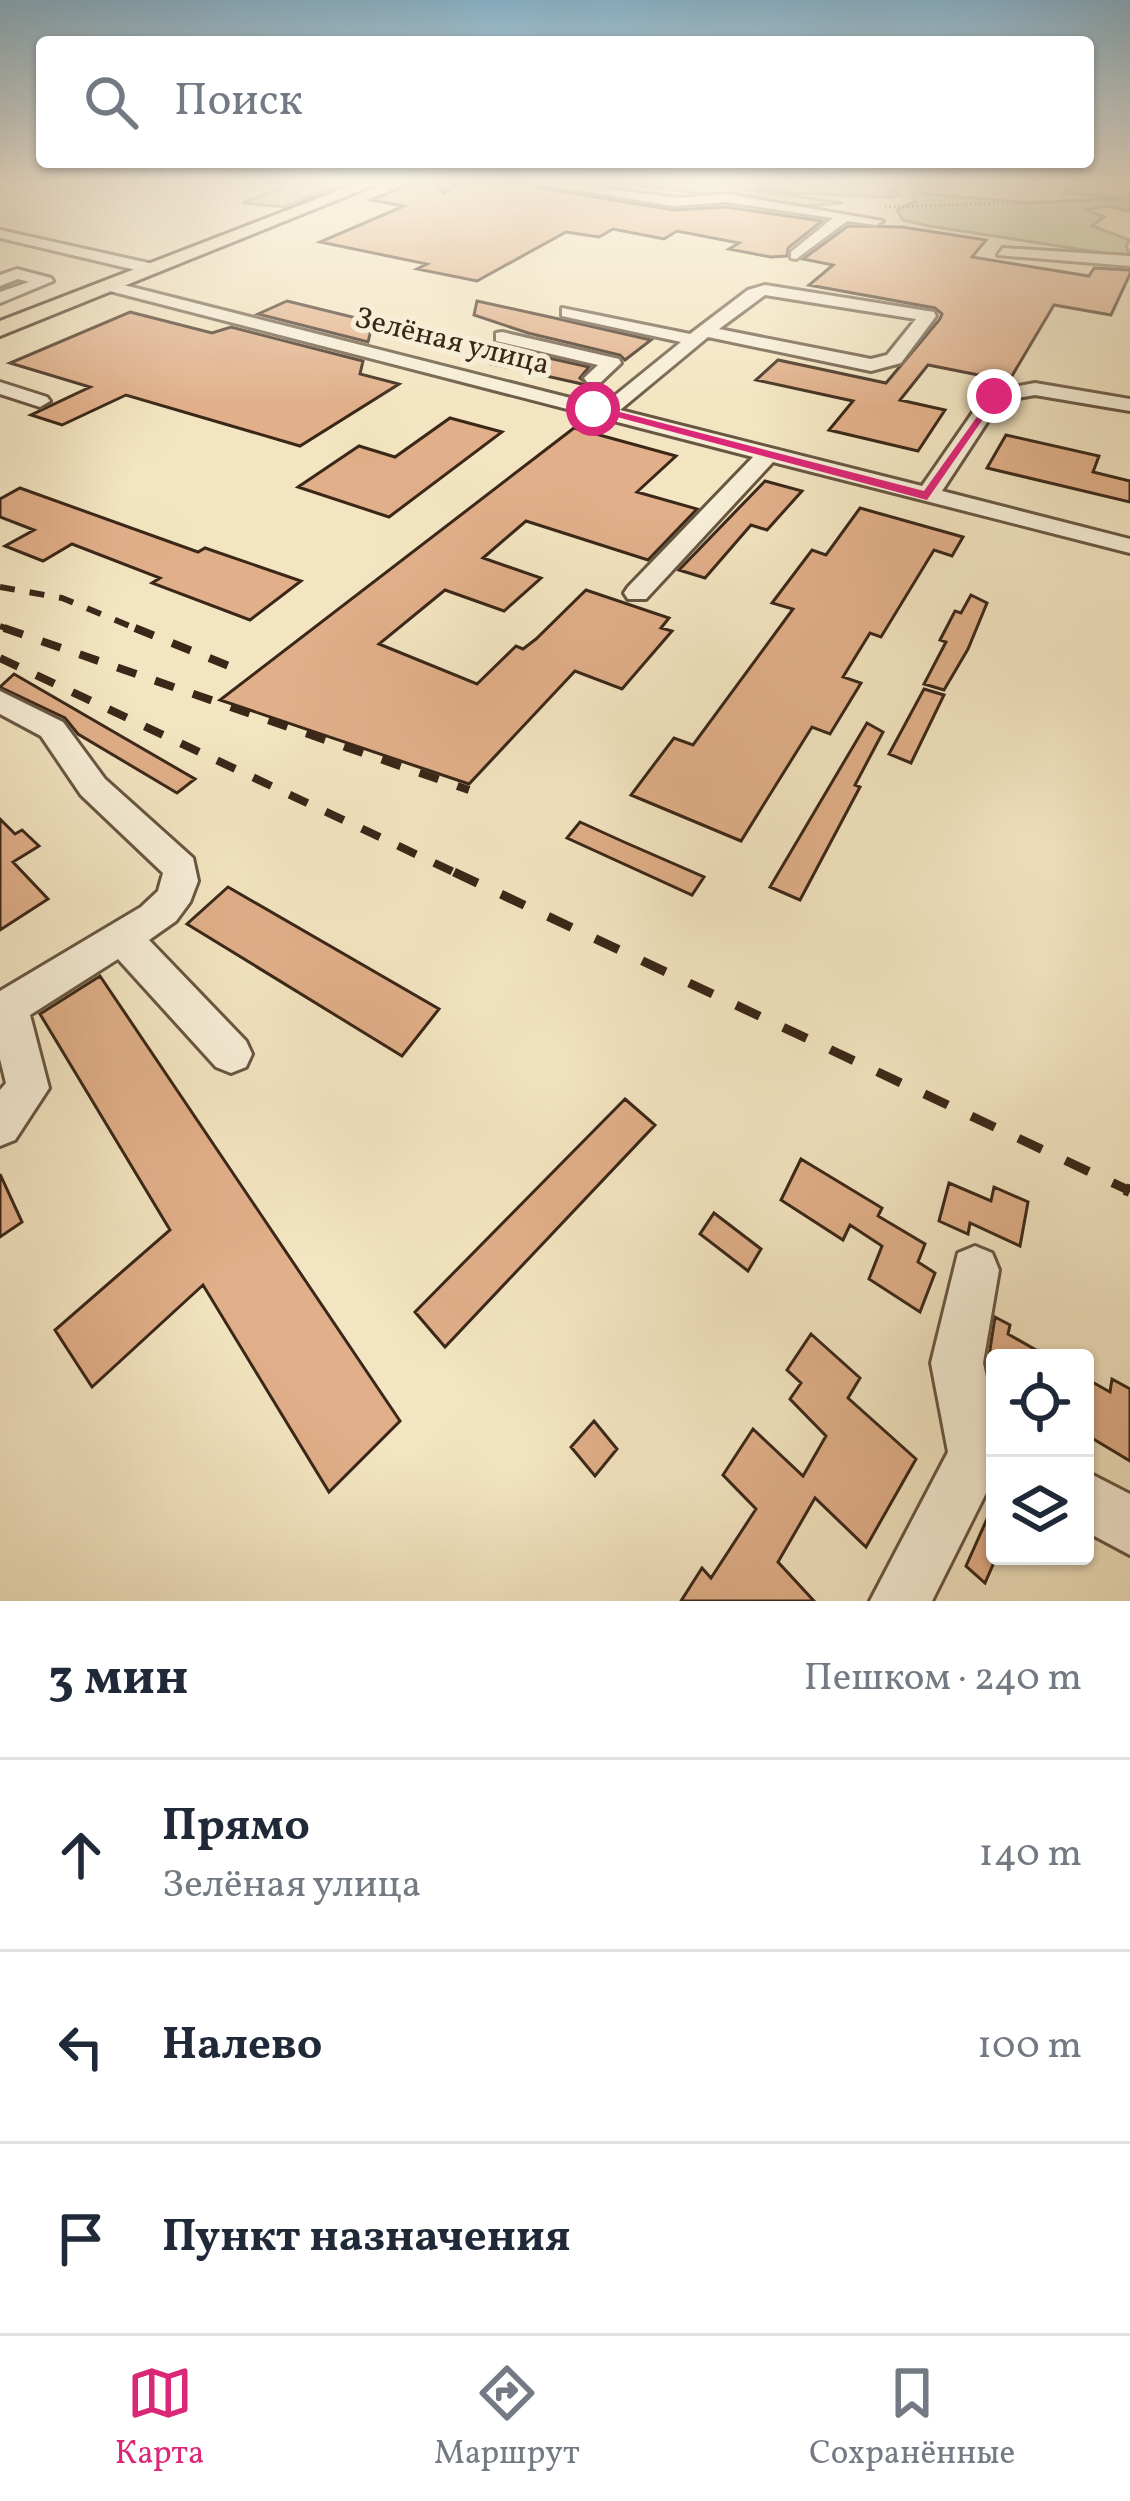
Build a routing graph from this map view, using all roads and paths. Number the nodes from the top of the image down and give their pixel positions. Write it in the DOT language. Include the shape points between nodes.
graph roads {
  1 [pos="104,258"];
  2 [pos="181,258"];
  3 [pos="153,269"];
  4 [pos="0,280"];
  5 [pos="108,286"];
  6 [pos="0,298"];
  7 [pos="708,304"];
  8 [pos="568,312"];
  9 [pos="0,329"];
  10 [pos="705,331"];
  11 [pos="674,335"];
  12 [pos="502,338"];
  13 [pos="612,363"];
  14 [pos="648,365"];
  15 [pos="594,377"];
  16 [pos="0,388"];
  17 [pos="40,400"];
  18 [pos="1130,405"];
  19 [pos="600,411"];
  20 [pos="768,454"];
  21 [pos="927,496"];
  22 [pos="1130,547"];
  23 [pos="637,593"];
  24 [pos="2,704"];
  25 [pos="122,937"];
  26 [pos="231,1054"];
  27 [pos="0,1125"];
  28 [pos="975,1270"];
  29 [pos="986,1458"];
  30 [pos="1094,1504"];
  31 [pos="1130,1526"];
  32 [pos="900,1601"];
  1 -- 3 [label="street"];
  2 -- 3 [label="main road"];
  3 -- 5 [label="main road"];
  4 -- 6 [label="street" via="17,274 45,281"];
  5 -- 9 [label="main road"];
  5 -- 19 [label="street, Зелёная улица"];
  7 -- 11 [label="street"];
  8 -- 11 [label="street"];
  10 -- 10 [label="street" via="871,364 894,359 928,316 765,290"];
  10 -- 19 [label="street"];
  11 -- 14 [label="street" via="683,337"];
  12 -- 13 [label="street"];
  13 -- 14 [label="street"];
  13 -- 15 [label="street"];
  14 -- 19 [label="street"];
  16 -- 17 [label="street"];
  18 -- 21 [label="street" via="1035,388 994,396"];
  19 -- 20 [label="street, Зелёная улица"];
  20 -- 21 [label="street, Зелёная улица"];
  20 -- 23 [label="street"];
  21 -- 22 [label="street, Зелёная улица"];
  24 -- 25 [label="street" via="52,729 93,787 182,868 183,887 167,909"];
  25 -- 26 [label="street"];
  25 -- 27 [label="street" via="8,1007 28,1088"];
  28 -- 29 [label="street" via="957,1363"];
  29 -- 32 [label="street"];
  30 -- 31 [label="street"];
}
